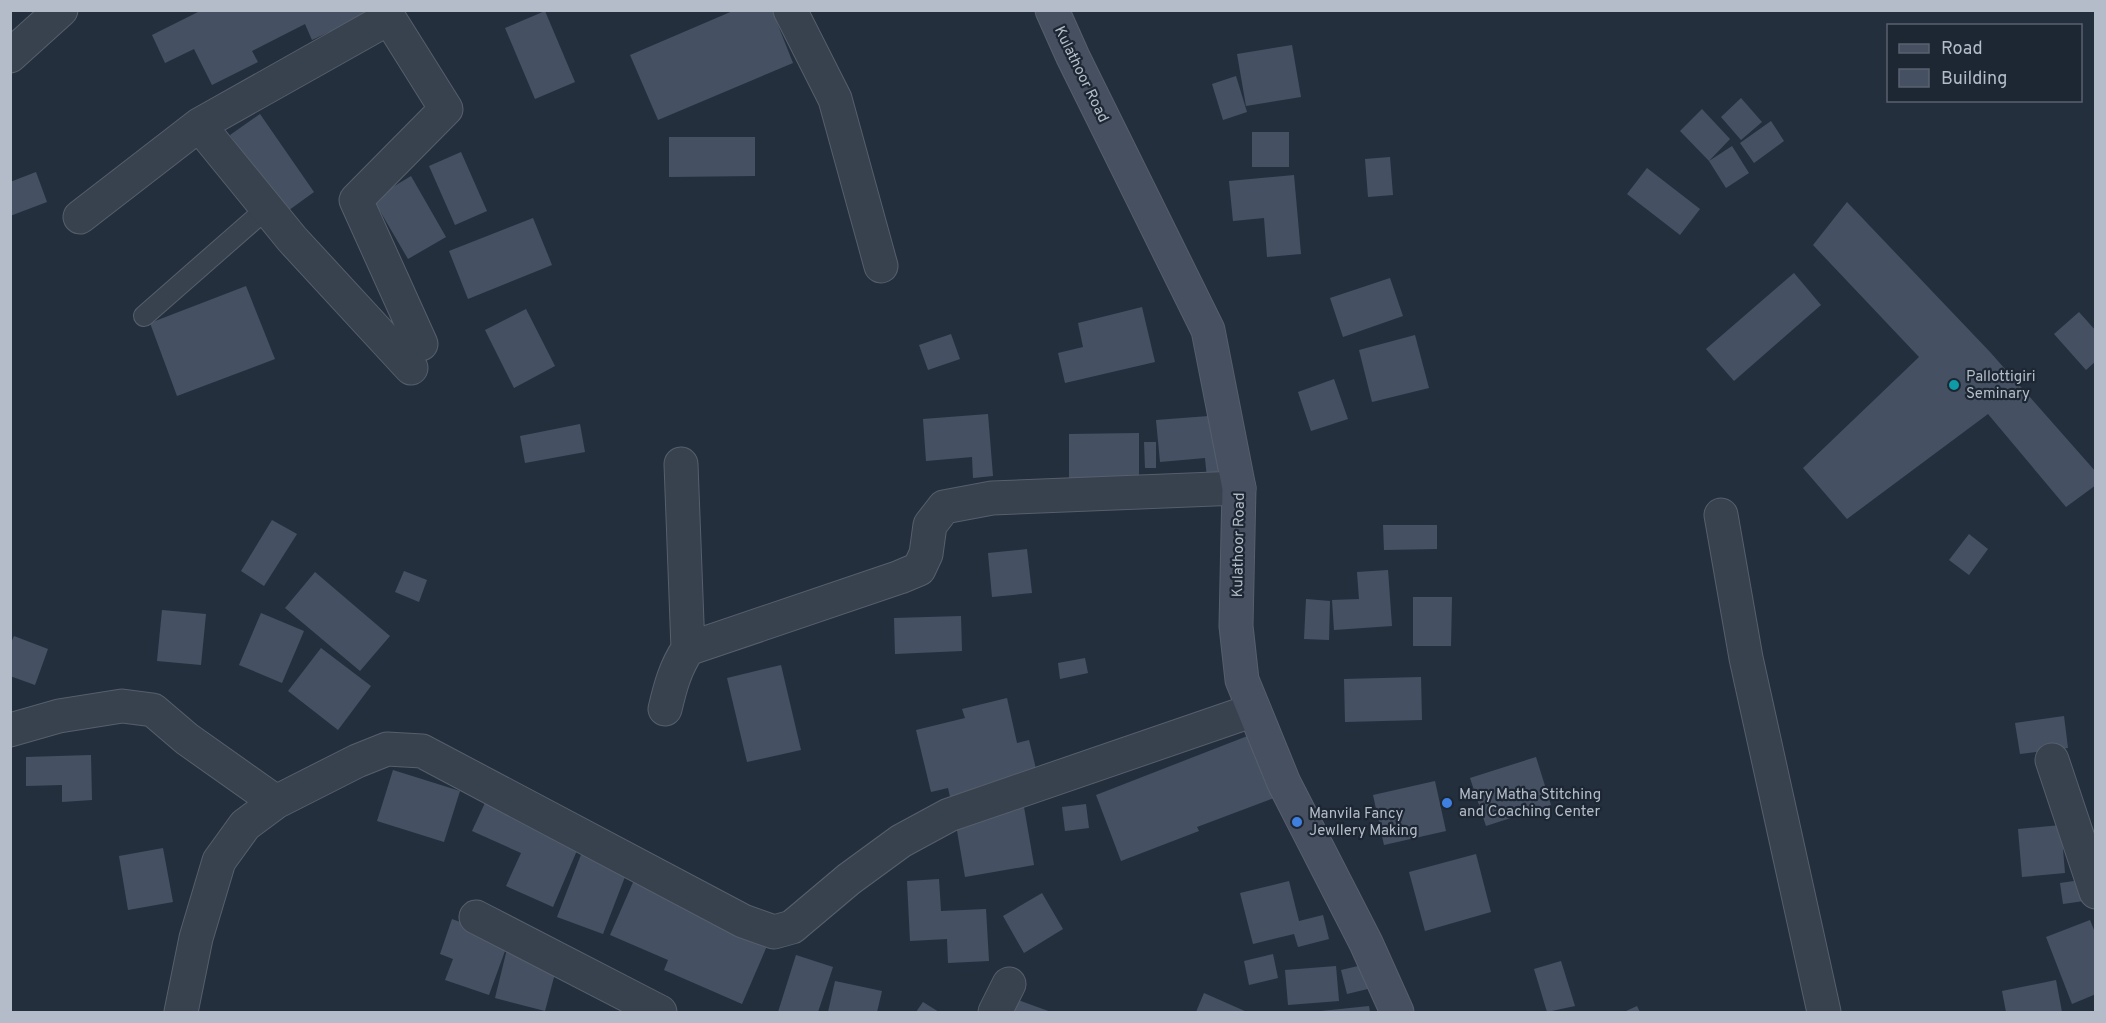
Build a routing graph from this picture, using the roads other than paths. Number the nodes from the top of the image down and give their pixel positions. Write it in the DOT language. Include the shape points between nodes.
graph roads {
  1 [pos="61,10"];
  2 [pos="790,10"];
  3 [pos="1052,10"];
  4 [pos="387,14"];
  5 [pos="10,56"];
  6 [pos="199,125"];
  7 [pos="266,209"];
  8 [pos="80,217"];
  9 [pos="881,266"];
  10 [pos="144,316"];
  11 [pos="681,464"];
  12 [pos="1239,488"];
  13 [pos="1720,515"];
  14 [pos="688,649"];
  15 [pos="664,710"];
  16 [pos="1254,710"];
  17 [pos="10,730"];
  18 [pos="2052,760"];
  19 [pos="276,801"];
  20 [pos="2096,892"];
  21 [pos="477,917"];
  22 [pos="181,1012"];
  23 [pos="660,1012"];
  24 [pos="1396,1012"];
  25 [pos="1824,1012"];
  1 -- 5 [label="street"];
  2 -- 9 [label="street" via="835,99"];
  3 -- 12 [label="main road, Kulathoor Road" via="1208,330"];
  4 -- 6 [label="street"];
  4 -- 7 [label="street" via="446,109 356,200 416,356"];
  6 -- 7 [label="street"];
  6 -- 8 [label="street"];
  7 -- 10 [label="lane"];
  11 -- 14 [label="street"];
  12 -- 14 [label="street" via="992,498 944,507 930,525 926,554 918,568"];
  12 -- 16 [label="main road, Kulathoor Road" via="1236,626 1242,680"];
  13 -- 25 [label="street" via="1746,658"];
  14 -- 15 [label="street" via="676,670"];
  16 -- 19 [label="street" via="950,815 901,841 792,927 774,932 743,921 422,751 387,749"];
  16 -- 24 [label="main road, Kulathoor Road" via="1284,783 1366,943"];
  17 -- 19 [label="street" via="59,716 122,706 153,710 187,739"];
  18 -- 20 [label="street"];
  19 -- 22 [label="street" via="245,825 219,861 196,938"];
  21 -- 23 [label="street"];
}
